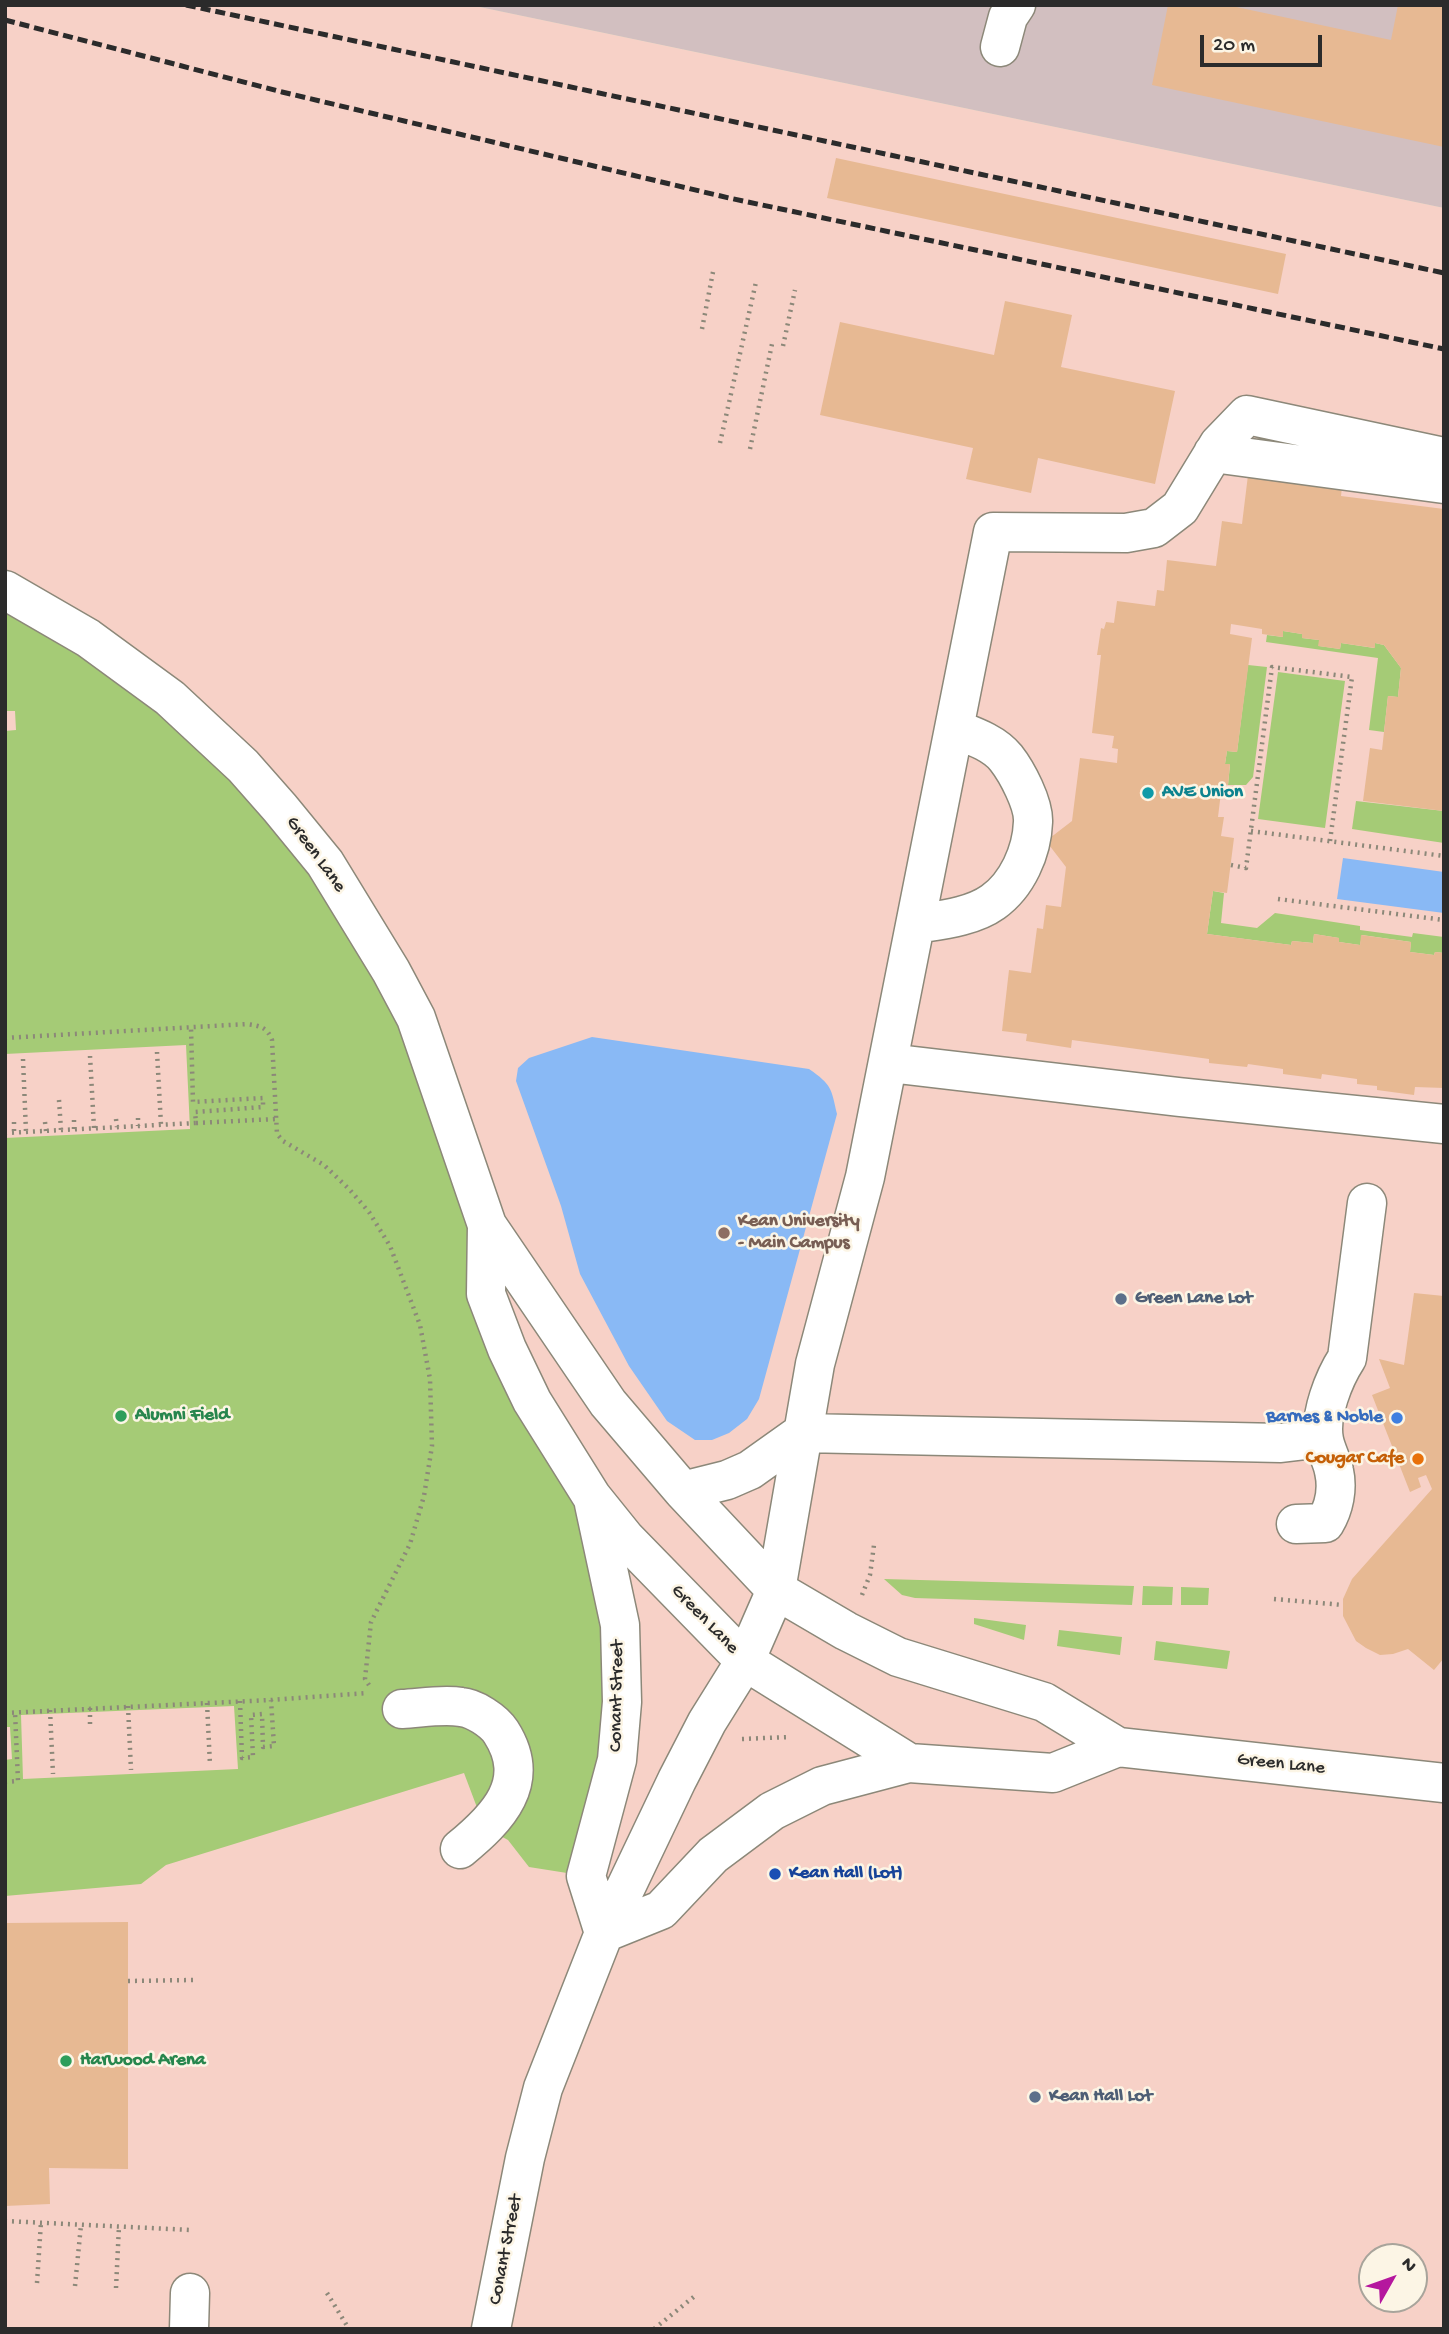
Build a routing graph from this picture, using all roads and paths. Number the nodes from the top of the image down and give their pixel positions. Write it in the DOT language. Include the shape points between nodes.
graph roads {
  1 [pos="1016,5"];
  2 [pos="1000,47"];
  3 [pos="713,272"];
  4 [pos="756,282"];
  5 [pos="795,290"];
  6 [pos="702,329"];
  7 [pos="772,344"];
  8 [pos="783,346"];
  9 [pos="720,443"];
  10 [pos="750,449"];
  11 [pos="1213,453"];
  12 [pos="1444,457"];
  13 [pos="1444,484"];
  14 [pos="5,590"];
  15 [pos="955,729"];
  16 [pos="1251,831"];
  17 [pos="1330,841"];
  18 [pos="1444,856"];
  19 [pos="1231,865"];
  20 [pos="1278,899"];
  21 [pos="1444,920"];
  22 [pos="916,924"];
  23 [pos="191,1028"];
  24 [pos="5,1038"];
  25 [pos="157,1052"];
  26 [pos="90,1056"];
  27 [pos="23,1059"];
  28 [pos="889,1063"];
  29 [pos="59,1100"];
  30 [pos="138,1118"];
  31 [pos="116,1119"];
  32 [pos="276,1119"];
  33 [pos="74,1120"];
  34 [pos="14,1122"];
  35 [pos="45,1122"];
  36 [pos="196,1124"];
  37 [pos="1444,1124"];
  38 [pos="161,1125"];
  39 [pos="138,1126"];
  40 [pos="117,1127"];
  41 [pos="94,1128"];
  42 [pos="74,1129"];
  43 [pos="46,1130"];
  44 [pos="61,1130"];
  45 [pos="14,1132"];
  46 [pos="26,1132"];
  47 [pos="5,1133"];
  48 [pos="1367,1203"];
  49 [pos="487,1225"];
  50 [pos="802,1433"];
  51 [pos="1323,1438"];
  52 [pos="683,1491"];
  53 [pos="592,1497"];
  54 [pos="1296,1524"];
  55 [pos="874,1545"];
  56 [pos="776,1590"];
  57 [pos="1274,1599"];
  58 [pos="1343,1605"];
  59 [pos="846,1631"];
  60 [pos="745,1661"];
  61 [pos="271,1700"];
  62 [pos="240,1701"];
  63 [pos="207,1703"];
  64 [pos="128,1706"];
  65 [pos="90,1708"];
  66 [pos="402,1709"];
  67 [pos="50,1710"];
  68 [pos="15,1712"];
  69 [pos="5,1713"];
  70 [pos="6,1718"];
  71 [pos="90,1729"];
  72 [pos="733,1736"];
  73 [pos="790,1737"];
  74 [pos="1118,1747"];
  75 [pos="909,1763"];
  76 [pos="210,1765"];
  77 [pos="131,1770"];
  78 [pos="53,1774"];
  79 [pos="5,1782"];
  80 [pos="1444,1783"];
  81 [pos="460,1849"];
  82 [pos="604,1933"];
  83 [pos="193,1980"];
  84 [pos="128,1981"];
  85 [pos="5,2221"];
  86 [pos="41,2222"];
  87 [pos="81,2225"];
  88 [pos="119,2227"];
  89 [pos="191,2230"];
  90 [pos="37,2283"];
  91 [pos="75,2286"];
  92 [pos="116,2288"];
  93 [pos="327,2293"];
  94 [pos="696,2295"];
  95 [pos="349,2329"];
  96 [pos="491,2329"];
  97 [pos="654,2329"];
  1 -- 2 [label="street" via="1007,17"];
  3 -- 6 [label="path"];
  4 -- 9 [label="path"];
  5 -- 8 [label="path"];
  7 -- 10 [label="path"];
  11 -- 12 [label="street" via="1247,415"];
  11 -- 13 [label="street"];
  11 -- 15 [label="street, Conant Street" via="1181,508 1154,528 1126,533 993,532"];
  14 -- 49 [label="street, Green Lane" via="88,638 170,698 243,766 325,863 416,1018"];
  15 -- 22 [label="street, Conant Street"];
  15 -- 22 [label="street" via="981,739 1005,757 1022,784 1033,820 1027,852 1015,881 992,903 958,917"];
  16 -- 17 [label="path"];
  16 -- 17 [label="path" via="1272,667 1352,677"];
  16 -- 19 [label="path" via="1246,869"];
  17 -- 18 [label="path"];
  20 -- 21 [label="path"];
  22 -- 28 [label="street, Conant Street"];
  23 -- 24 [label="path"];
  23 -- 32 [label="path" via="247,1024 268,1031"];
  23 -- 36 [label="path" via="193,1102 263,1098 263,1107 195,1112"];
  25 -- 38 [label="path"];
  26 -- 41 [label="path"];
  27 -- 46 [label="path"];
  28 -- 37 [label="street"];
  28 -- 50 [label="street, Conant Street"];
  29 -- 44 [label="path"];
  30 -- 39 [label="path"];
  31 -- 40 [label="path"];
  32 -- 36 [label="path"];
  32 -- 61 [label="path" via="277,1135 324,1165 349,1189 390,1246 420,1325 430,1379 432,1446 410,1544 371,1622 365,1679 374,1692"];
  33 -- 42 [label="path"];
  34 -- 45 [label="path"];
  35 -- 43 [label="path"];
  36 -- 38 [label="path"];
  38 -- 39 [label="path"];
  39 -- 40 [label="path"];
  40 -- 41 [label="path"];
  41 -- 42 [label="path"];
  42 -- 44 [label="path"];
  43 -- 44 [label="path"];
  43 -- 46 [label="path"];
  45 -- 46 [label="path"];
  45 -- 47 [label="path"];
  48 -- 51 [label="street" via="1347,1358 1336,1374 1327,1403"];
  49 -- 52 [label="street, Green Lane" via="608,1403"];
  49 -- 53 [label="street, Green Lane" via="486,1294 507,1349 532,1401"];
  50 -- 51 [label="street" via="1281,1443"];
  50 -- 52 [label="street" via="750,1470"];
  50 -- 56 [label="street, Conant Street"];
  51 -- 54 [label="street" via="1335,1474 1334,1508 1325,1523"];
  52 -- 56 [label="street, Green Lane"];
  53 -- 60 [label="street, Green Lane"];
  53 -- 82 [label="street, Conant Street" via="620,1625 622,1702 617,1760 586,1876"];
  55 -- 59 [label="path" via="870,1575"];
  56 -- 59 [label="street, Green Lane"];
  56 -- 60 [label="street, Conant Street"];
  57 -- 58 [label="path"];
  59 -- 74 [label="street, Green Lane" via="898,1657 1044,1702"];
  60 -- 75 [label="street, Green Lane"];
  60 -- 82 [label="street, Conant Street" via="695,1745"];
  61 -- 62 [label="path"];
  61 -- 62 [label="path" via="274,1746 263,1747 262,1714 251,1714 253,1757 242,1758"];
  62 -- 63 [label="path"];
  63 -- 64 [label="path"];
  63 -- 76 [label="path"];
  64 -- 65 [label="path"];
  64 -- 77 [label="path"];
  65 -- 67 [label="path" via="62,1713"];
  65 -- 71 [label="path"];
  66 -- 81 [label="street" via="462,1707 499,1728 510,1747 514,1767 505,1802 485,1828"];
  67 -- 68 [label="path"];
  67 -- 78 [label="path"];
  68 -- 69 [label="path"];
  68 -- 79 [label="path" via="18,1781"];
  69 -- 70 [label="path"];
  72 -- 73 [label="path" via="750,1740"];
  74 -- 75 [label="street, Green Lane" via="1053,1773"];
  74 -- 80 [label="street, Green Lane"];
  75 -- 82 [label="street" via="822,1786 772,1811 713,1855 661,1910"];
  82 -- 96 [label="street, Conant Street" via="543,2088"];
  83 -- 84 [label="path"];
  85 -- 86 [label="path"];
  86 -- 87 [label="path"];
  86 -- 90 [label="path"];
  87 -- 88 [label="path"];
  87 -- 91 [label="path"];
  88 -- 89 [label="path"];
  88 -- 92 [label="path"];
  93 -- 95 [label="path"];
  94 -- 97 [label="path"];
}
